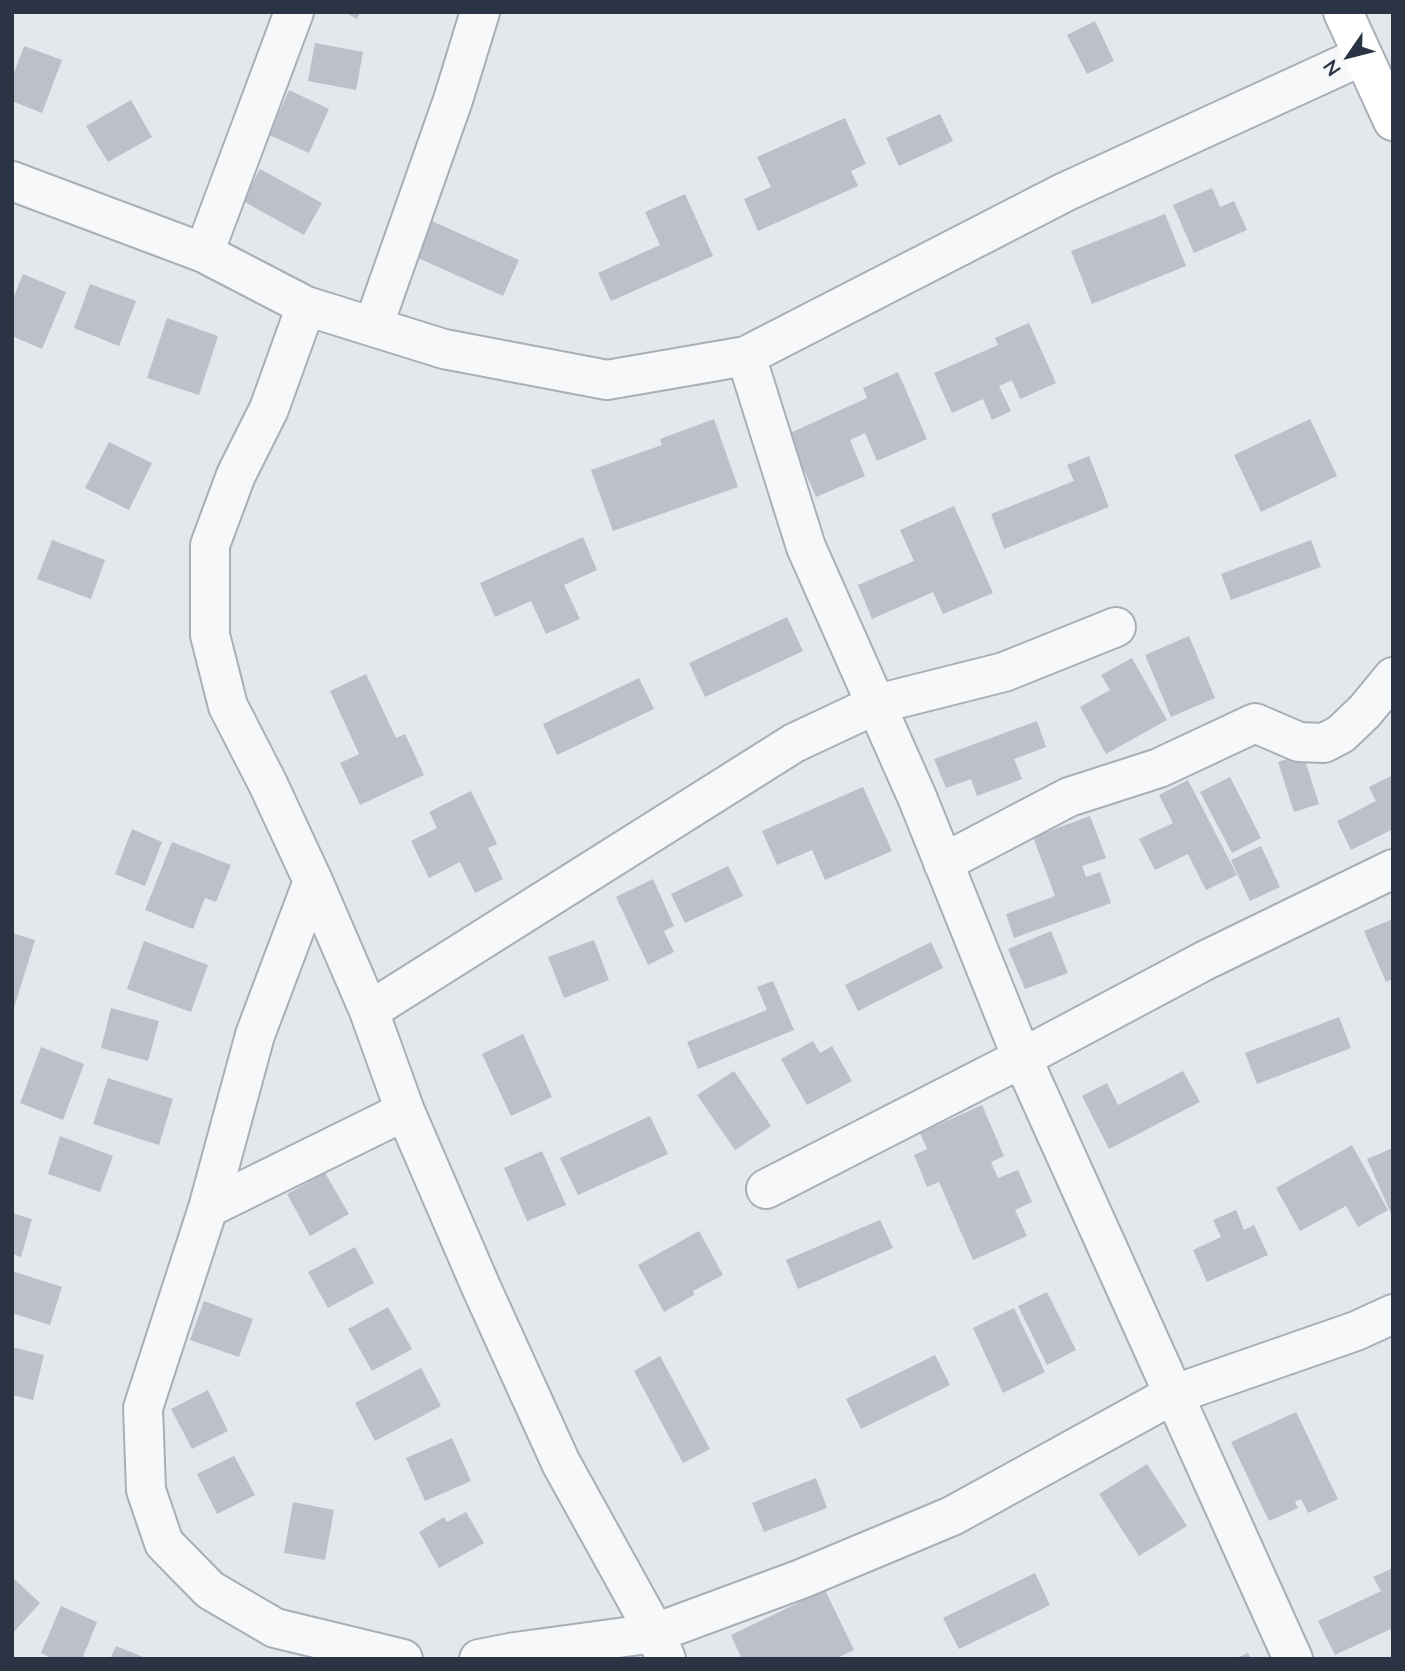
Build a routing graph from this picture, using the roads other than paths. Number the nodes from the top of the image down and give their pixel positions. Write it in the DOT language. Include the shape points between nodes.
graph roads {
  1 [pos="294,12"];
  2 [pos="480,12"];
  3 [pos="1343,12"];
  4 [pos="1362,56"];
  5 [pos="1393,121"];
  6 [pos="12,181"];
  7 [pos="204,253"];
  8 [pos="306,306"];
  9 [pos="373,327"];
  10 [pos="746,356"];
  11 [pos="1115,627"];
  12 [pos="1393,677"];
  13 [pos="877,704"];
  14 [pos="943,863"];
  15 [pos="1393,869"];
  16 [pos="313,881"];
  17 [pos="369,1011"];
  18 [pos="1023,1058"];
  19 [pos="405,1111"];
  20 [pos="765,1189"];
  21 [pos="208,1208"];
  22 [pos="1393,1314"];
  23 [pos="1172,1395"];
  24 [pos="660,1646"];
  25 [pos="403,1659"];
  26 [pos="479,1659"];
  27 [pos="1293,1659"];
  1 -- 7 [label="street"];
  2 -- 9 [label="street"];
  3 -- 4 [label="main road"];
  4 -- 5 [label="main road"];
  4 -- 10 [label="street" via="1065,192"];
  6 -- 7 [label="street"];
  7 -- 8 [label="street"];
  8 -- 9 [label="street"];
  8 -- 16 [label="street" via="269,409 236,475 209,545 210,635 228,706"];
  9 -- 10 [label="street" via="444,349 607,380"];
  10 -- 13 [label="street" via="806,547"];
  11 -- 13 [label="street" via="1004,673"];
  12 -- 14 [label="street" via="1341,734 1324,743 1299,742 1255,723 1159,768 1069,797"];
  13 -- 14 [label="street"];
  13 -- 17 [label="street" via="794,743"];
  14 -- 18 [label="street"];
  15 -- 18 [label="street" via="1204,961"];
  16 -- 17 [label="street"];
  16 -- 21 [label="street" via="255,1035"];
  17 -- 19 [label="street"];
  18 -- 20 [label="street"];
  18 -- 23 [label="street"];
  19 -- 21 [label="street"];
  19 -- 24 [label="street" via="561,1463"];
  21 -- 25 [label="street" via="143,1408 146,1490 164,1542 210,1590 275,1628"];
  22 -- 23 [label="street"];
  23 -- 24 [label="street" via="952,1516"];
  23 -- 27 [label="street"];
  24 -- 26 [label="street" via="515,1652"];
}
